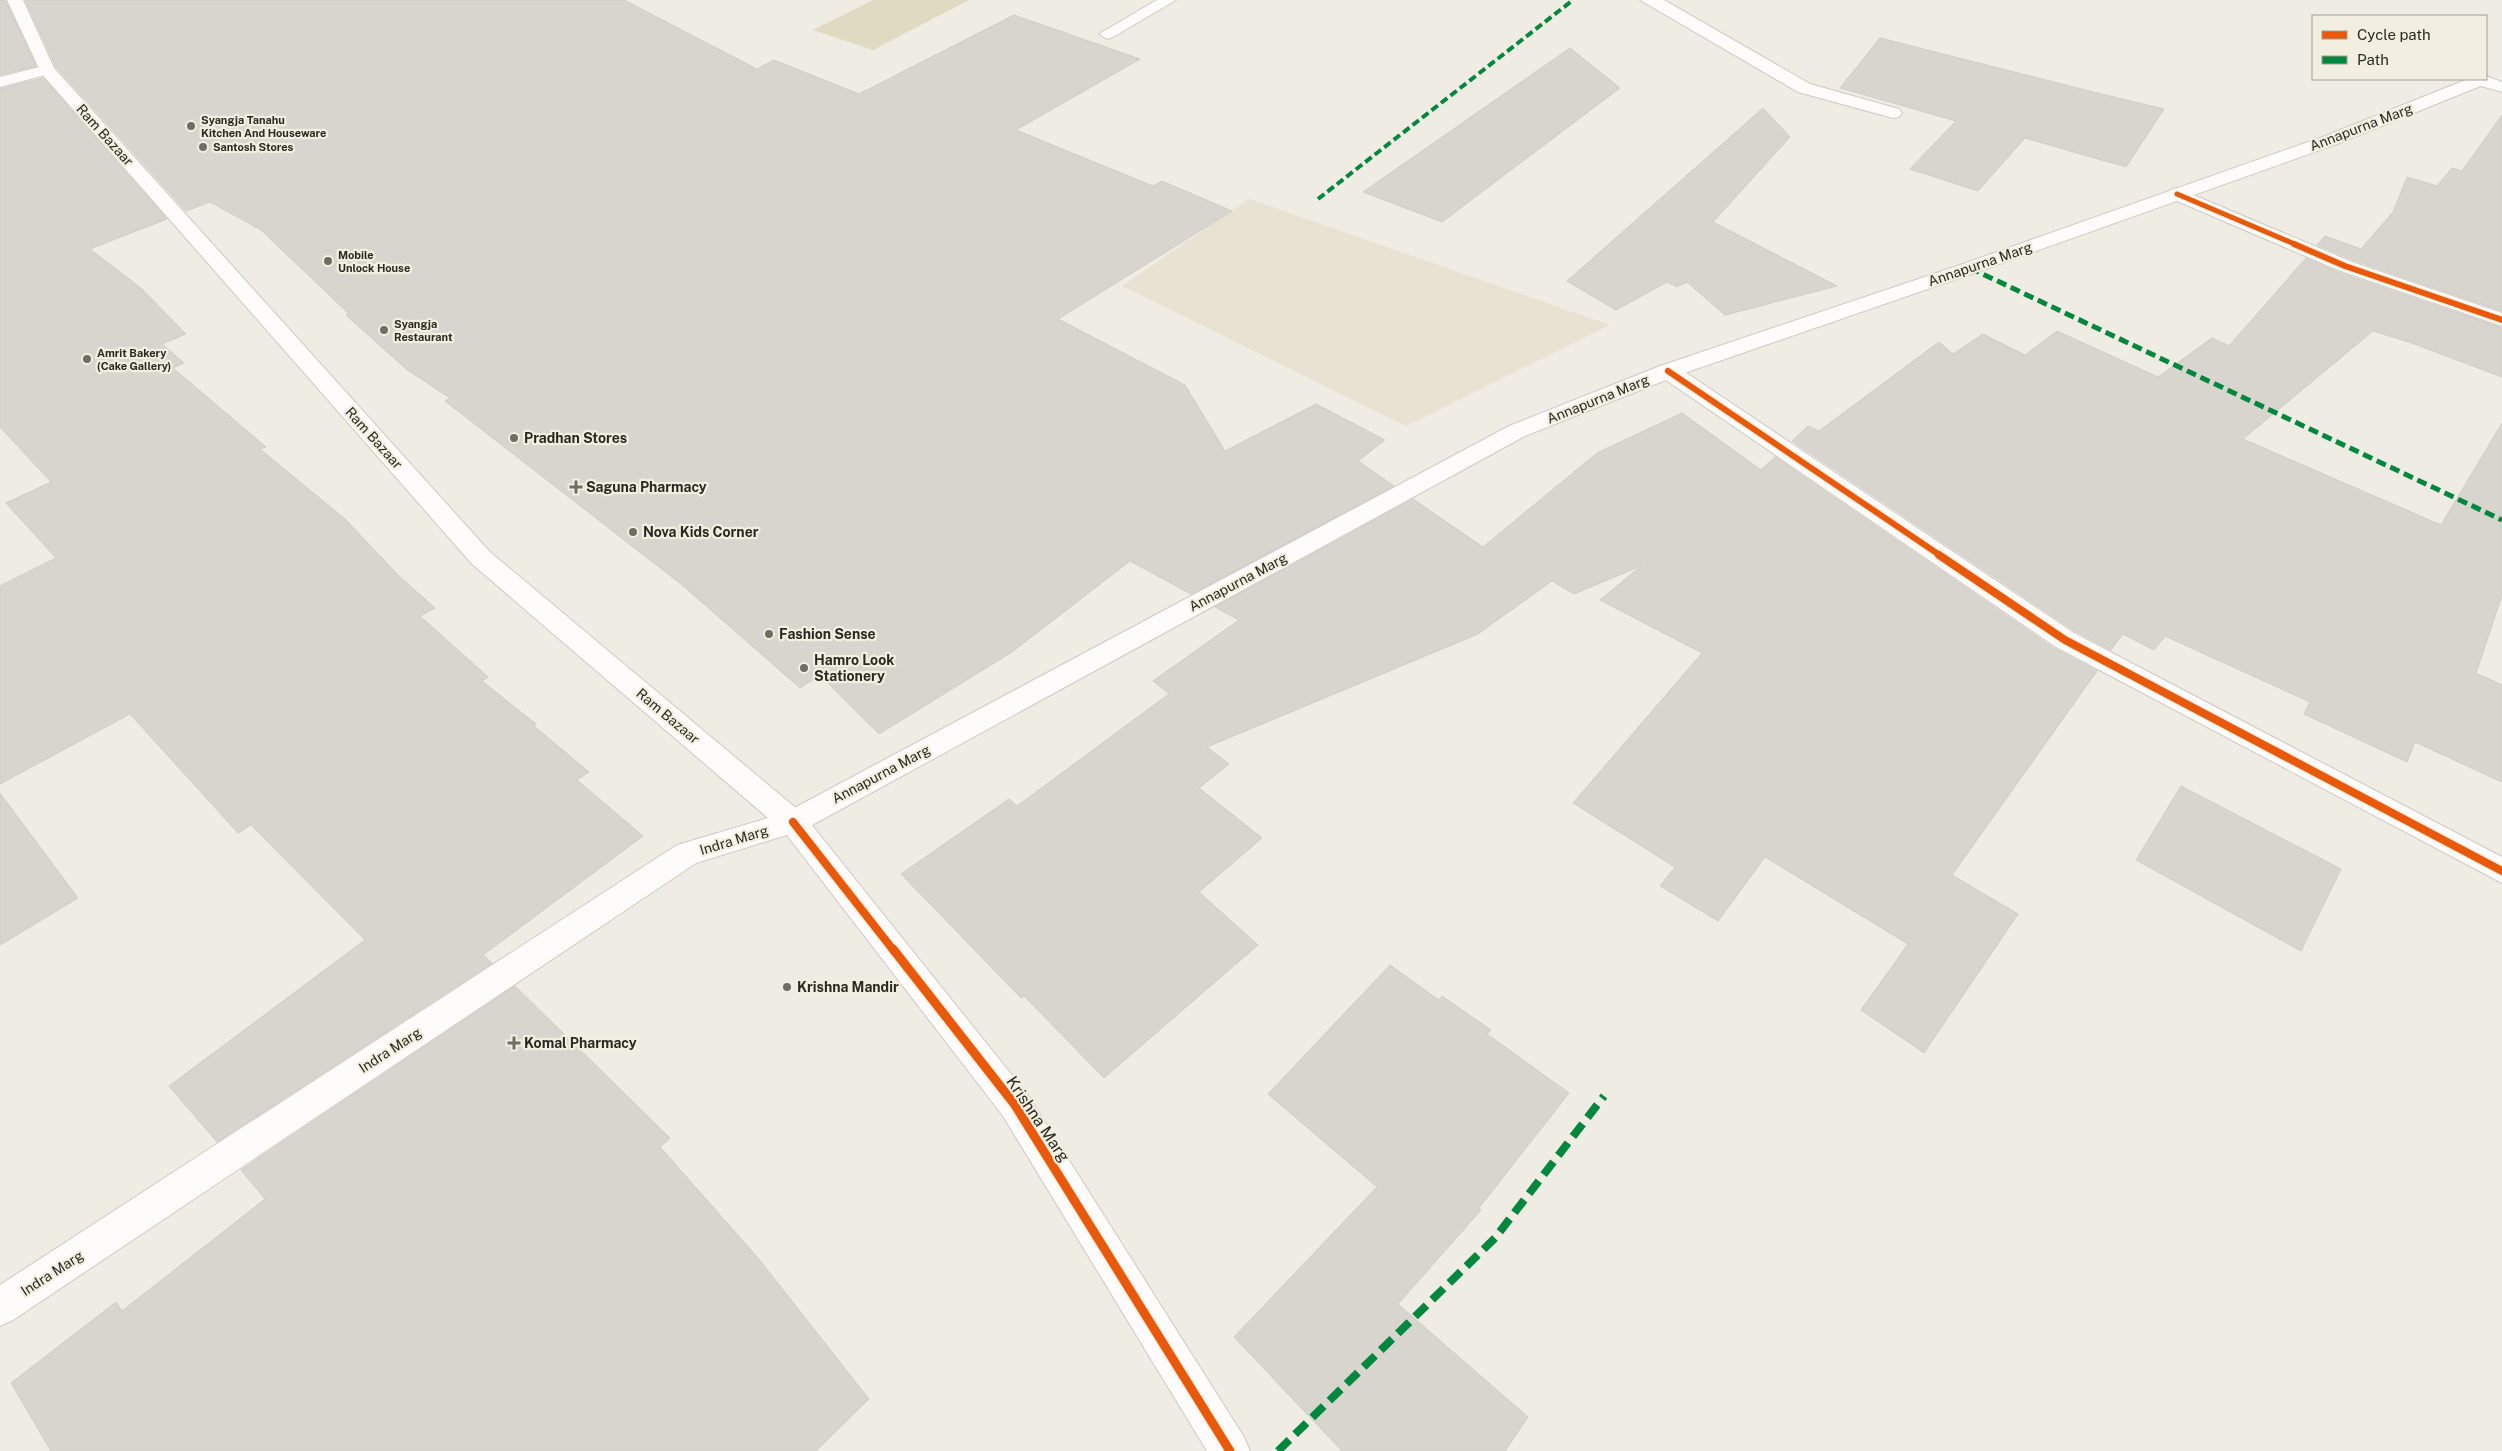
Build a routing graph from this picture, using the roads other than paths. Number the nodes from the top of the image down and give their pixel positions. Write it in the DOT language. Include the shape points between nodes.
graph roads {
  1 [pos="15,0"];
  2 [pos="1168,0"];
  3 [pos="1654,1"];
  4 [pos="1107,34"];
  5 [pos="2502,68"];
  6 [pos="47,70"];
  7 [pos="2487,76"];
  8 [pos="2477,80"];
  9 [pos="2487,80"];
  10 [pos="0,82"];
  11 [pos="2502,86"];
  12 [pos="1894,113"];
  13 [pos="2177,194"];
  14 [pos="2502,320"];
  15 [pos="1668,371"];
  16 [pos="793,822"];
  17 [pos="2502,871"];
  18 [pos="0,1307"];
  19 [pos="1230,1451"];
  1 -- 6 [label="main road, Ram Bazaar"];
  2 -- 4 [label="main road"];
  3 -- 12 [label="main road" via="1804,88"];
  5 -- 7 [label="main road, Annapurna Marg"];
  6 -- 10 [label="main road"];
  6 -- 16 [label="main road, Ram Bazaar" via="481,558"];
  8 -- 13 [label="main road, Annapurna Marg" via="2331,140"];
  9 -- 11 [label="main road"];
  13 -- 14 [label="main road" via="2345,266"];
  13 -- 15 [label="main road, Annapurna Marg"];
  15 -- 16 [label="main road, Annapurna Marg" via="1517,431"];
  15 -- 17 [label="main road" via="2065,640"];
  16 -- 18 [label="main road, Indra Marg" via="687,854"];
  16 -- 19 [label="main road, Krishna Marg" via="1015,1105"];
}
